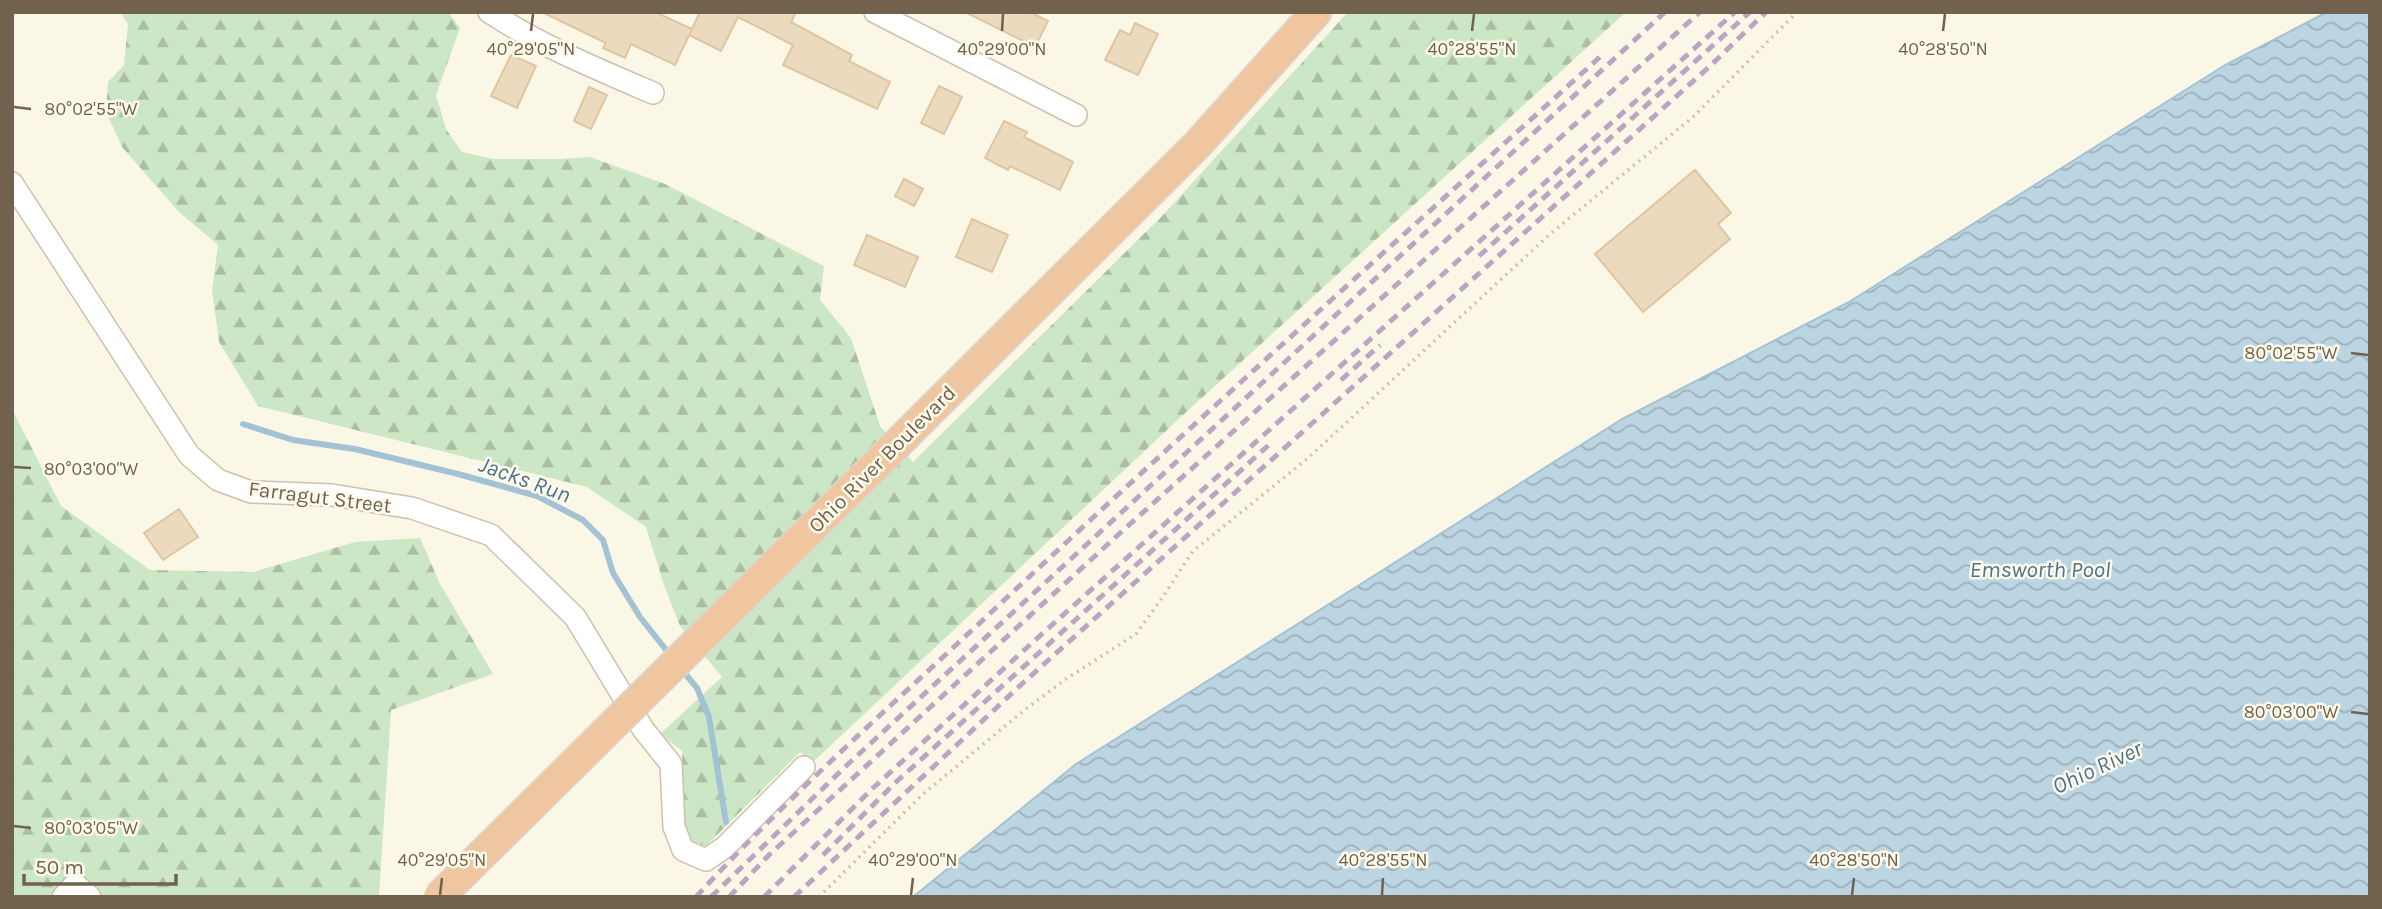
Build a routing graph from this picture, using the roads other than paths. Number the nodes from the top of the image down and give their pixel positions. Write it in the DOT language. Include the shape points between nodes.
graph roads {
  1 [pos="489,12"];
  2 [pos="1317,12"];
  3 [pos="886,15"];
  4 [pos="653,93"];
  5 [pos="1076,116"];
  6 [pos="12,183"];
  7 [pos="804,768"];
  8 [pos="439,897"];
  1 -- 4 [label="street" via="563,54"];
  2 -- 8 [label="highway, Ohio River Boulevard, bridge" via="1198,144"];
  3 -- 5 [label="street"];
  6 -- 7 [label="street, Farragut Street" via="189,455 218,480 251,492 332,495 412,508 491,535 575,617 643,729 671,764 674,827 682,850 706,860 725,847"];
}
